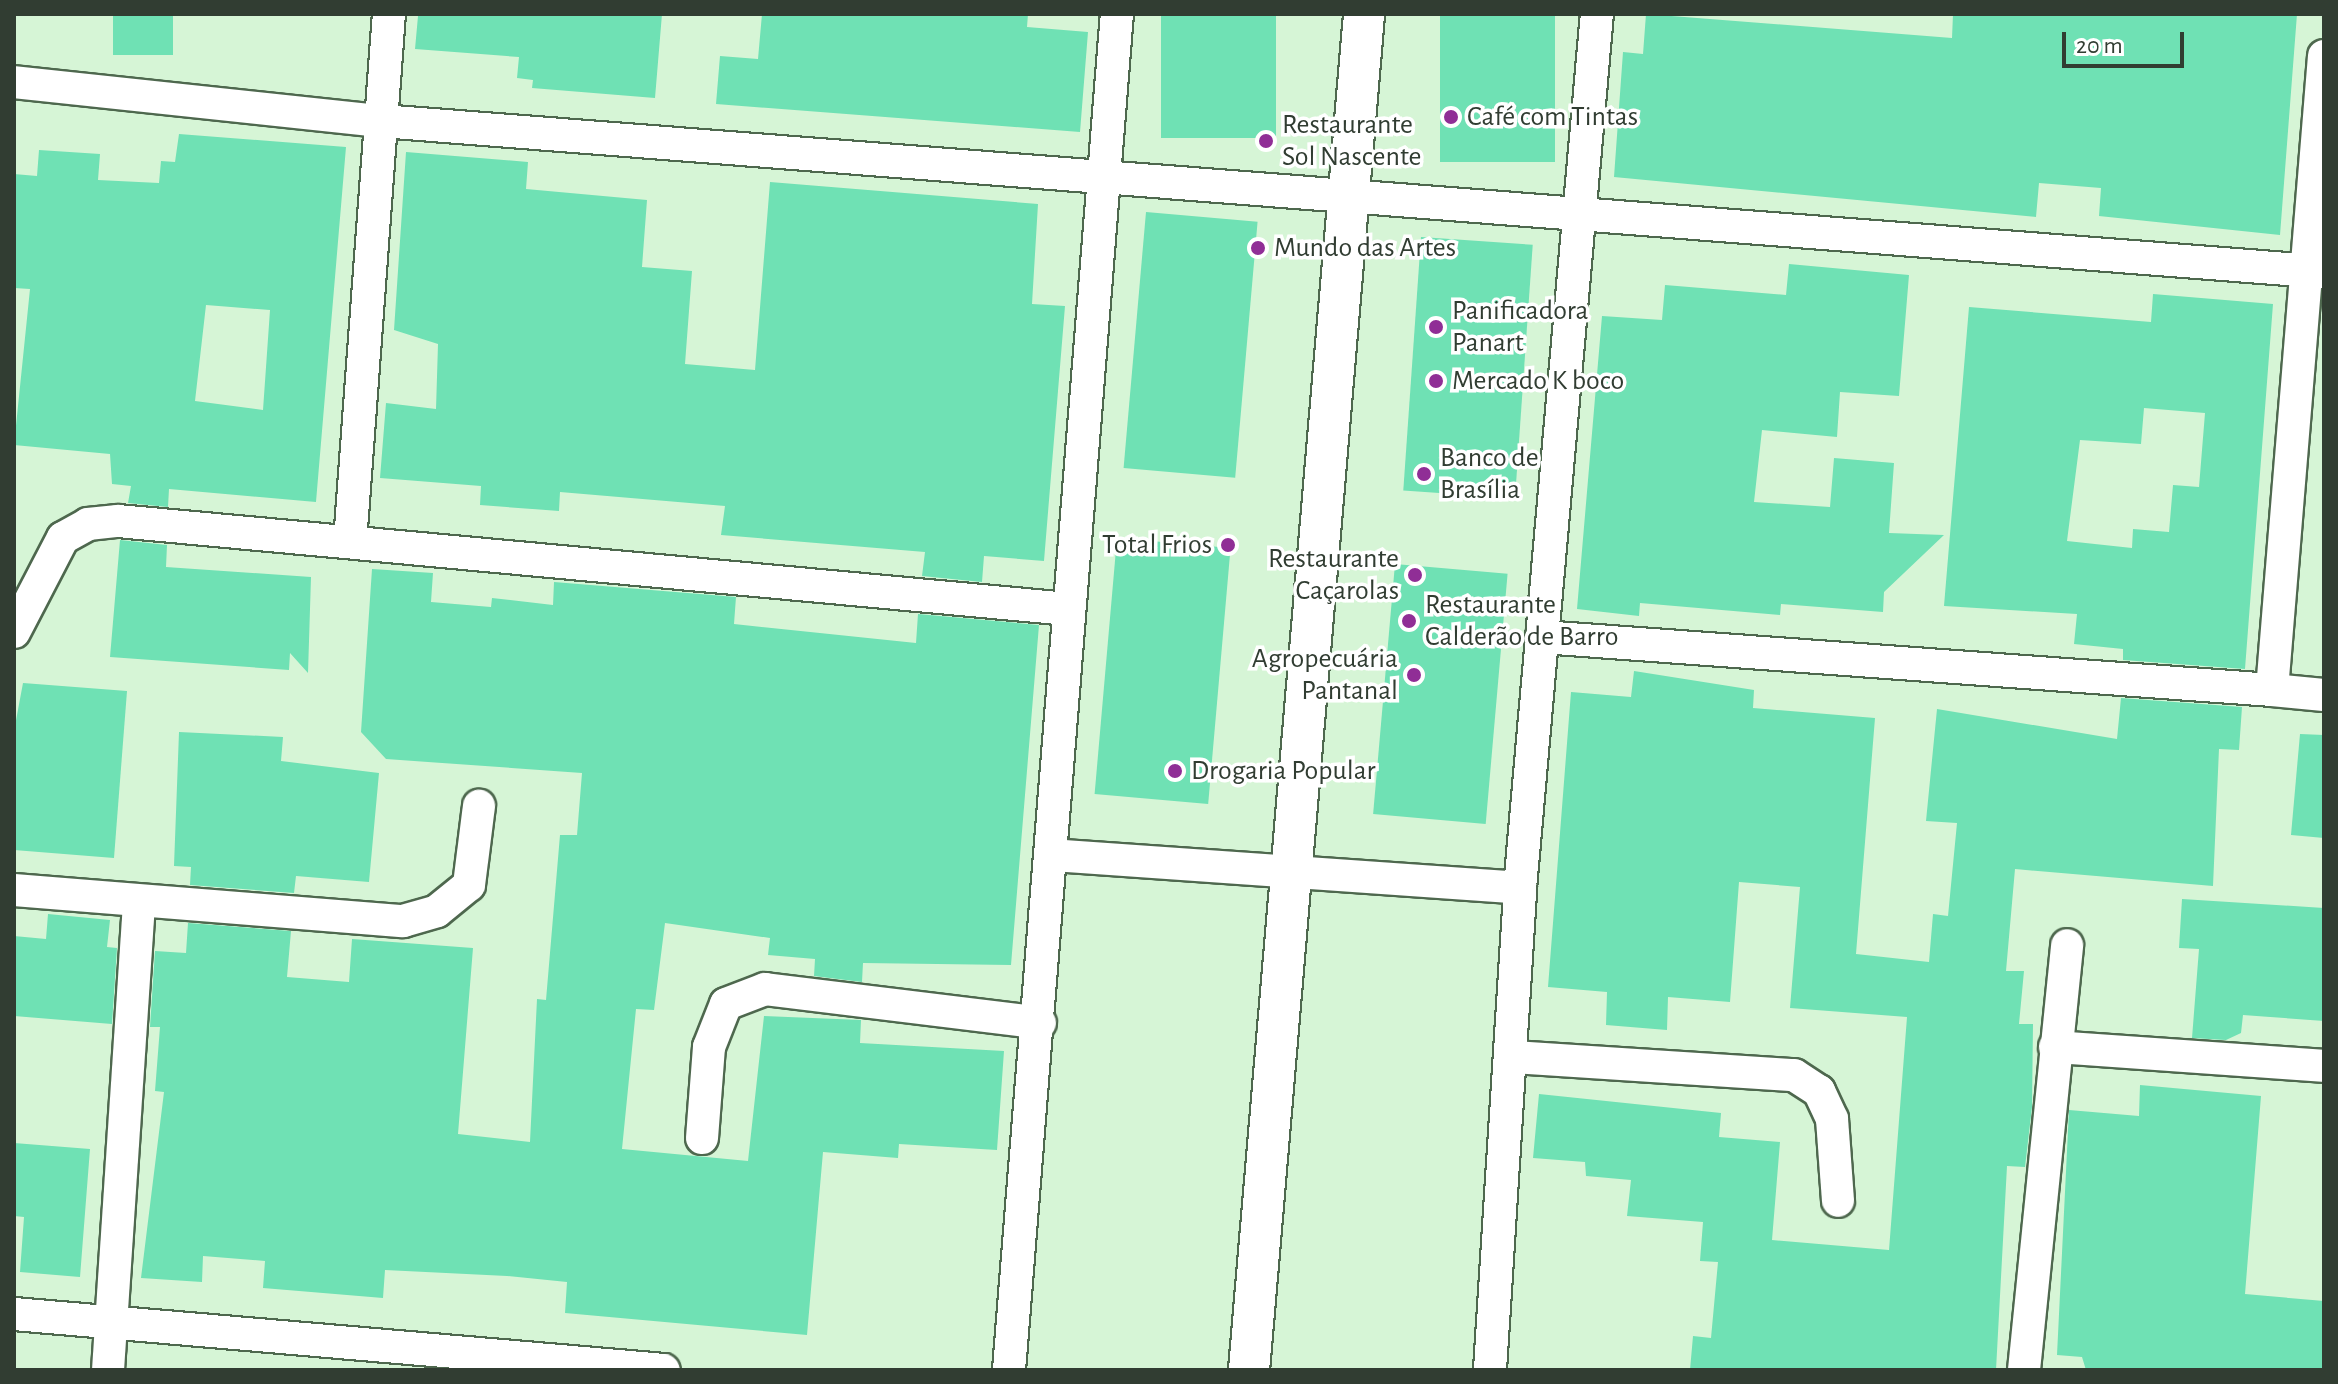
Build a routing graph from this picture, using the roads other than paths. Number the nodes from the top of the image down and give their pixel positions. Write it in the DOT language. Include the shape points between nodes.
graph roads {
  1 [pos="389,14"];
  2 [pos="1117,14"];
  3 [pos="1364,14"];
  4 [pos="1597,14"];
  5 [pos="2324,56"];
  6 [pos="14,82"];
  7 [pos="381,121"];
  8 [pos="1106,180"];
  9 [pos="1350,195"];
  10 [pos="1584,217"];
  11 [pos="2316,271"];
  12 [pos="350,542"];
  13 [pos="1068,609"];
  14 [pos="14,632"];
  15 [pos="1542,637"];
  16 [pos="2272,690"];
  17 [pos="2324,695"];
  18 [pos="479,806"];
  19 [pos="1051,855"];
  20 [pos="1290,869"];
  21 [pos="1520,888"];
  22 [pos="14,890"];
  23 [pos="139,901"];
  24 [pos="2067,945"];
  25 [pos="1040,1023"];
  26 [pos="2055,1047"];
  27 [pos="1513,1057"];
  28 [pos="2324,1066"];
  29 [pos="702,1138"];
  30 [pos="1838,1201"];
  31 [pos="14,1314"];
  32 [pos="110,1322"];
  33 [pos="108,1370"];
  34 [pos="664,1370"];
  35 [pos="1009,1370"];
  36 [pos="1249,1370"];
  37 [pos="1490,1370"];
  38 [pos="2024,1370"];
  1 -- 7 [label="street"];
  2 -- 8 [label="street"];
  3 -- 9 [label="street"];
  4 -- 10 [label="street"];
  5 -- 11 [label="street"];
  6 -- 7 [label="street"];
  7 -- 8 [label="street"];
  7 -- 12 [label="street"];
  8 -- 9 [label="street"];
  8 -- 13 [label="street"];
  9 -- 10 [label="street"];
  9 -- 20 [label="street"];
  10 -- 11 [label="street"];
  10 -- 15 [label="street"];
  11 -- 16 [label="street"];
  12 -- 13 [label="street"];
  12 -- 14 [label="street" via="88,524 51,553"];
  13 -- 19 [label="street"];
  15 -- 16 [label="street"];
  15 -- 21 [label="street"];
  16 -- 17 [label="street"];
  18 -- 23 [label="street" via="469,885 437,911 403,921"];
  19 -- 20 [label="street"];
  19 -- 25 [label="street"];
  20 -- 21 [label="street"];
  20 -- 36 [label="street"];
  21 -- 27 [label="street"];
  22 -- 23 [label="street"];
  23 -- 32 [label="street"];
  24 -- 26 [label="street"];
  25 -- 29 [label="street" via="765,989 726,1004 709,1047"];
  25 -- 35 [label="street"];
  26 -- 28 [label="street"];
  26 -- 38 [label="street"];
  27 -- 30 [label="street" via="1794,1075 1819,1091 1832,1119"];
  27 -- 37 [label="street"];
  31 -- 32 [label="street"];
  32 -- 33 [label="street"];
  32 -- 34 [label="street"];
}
